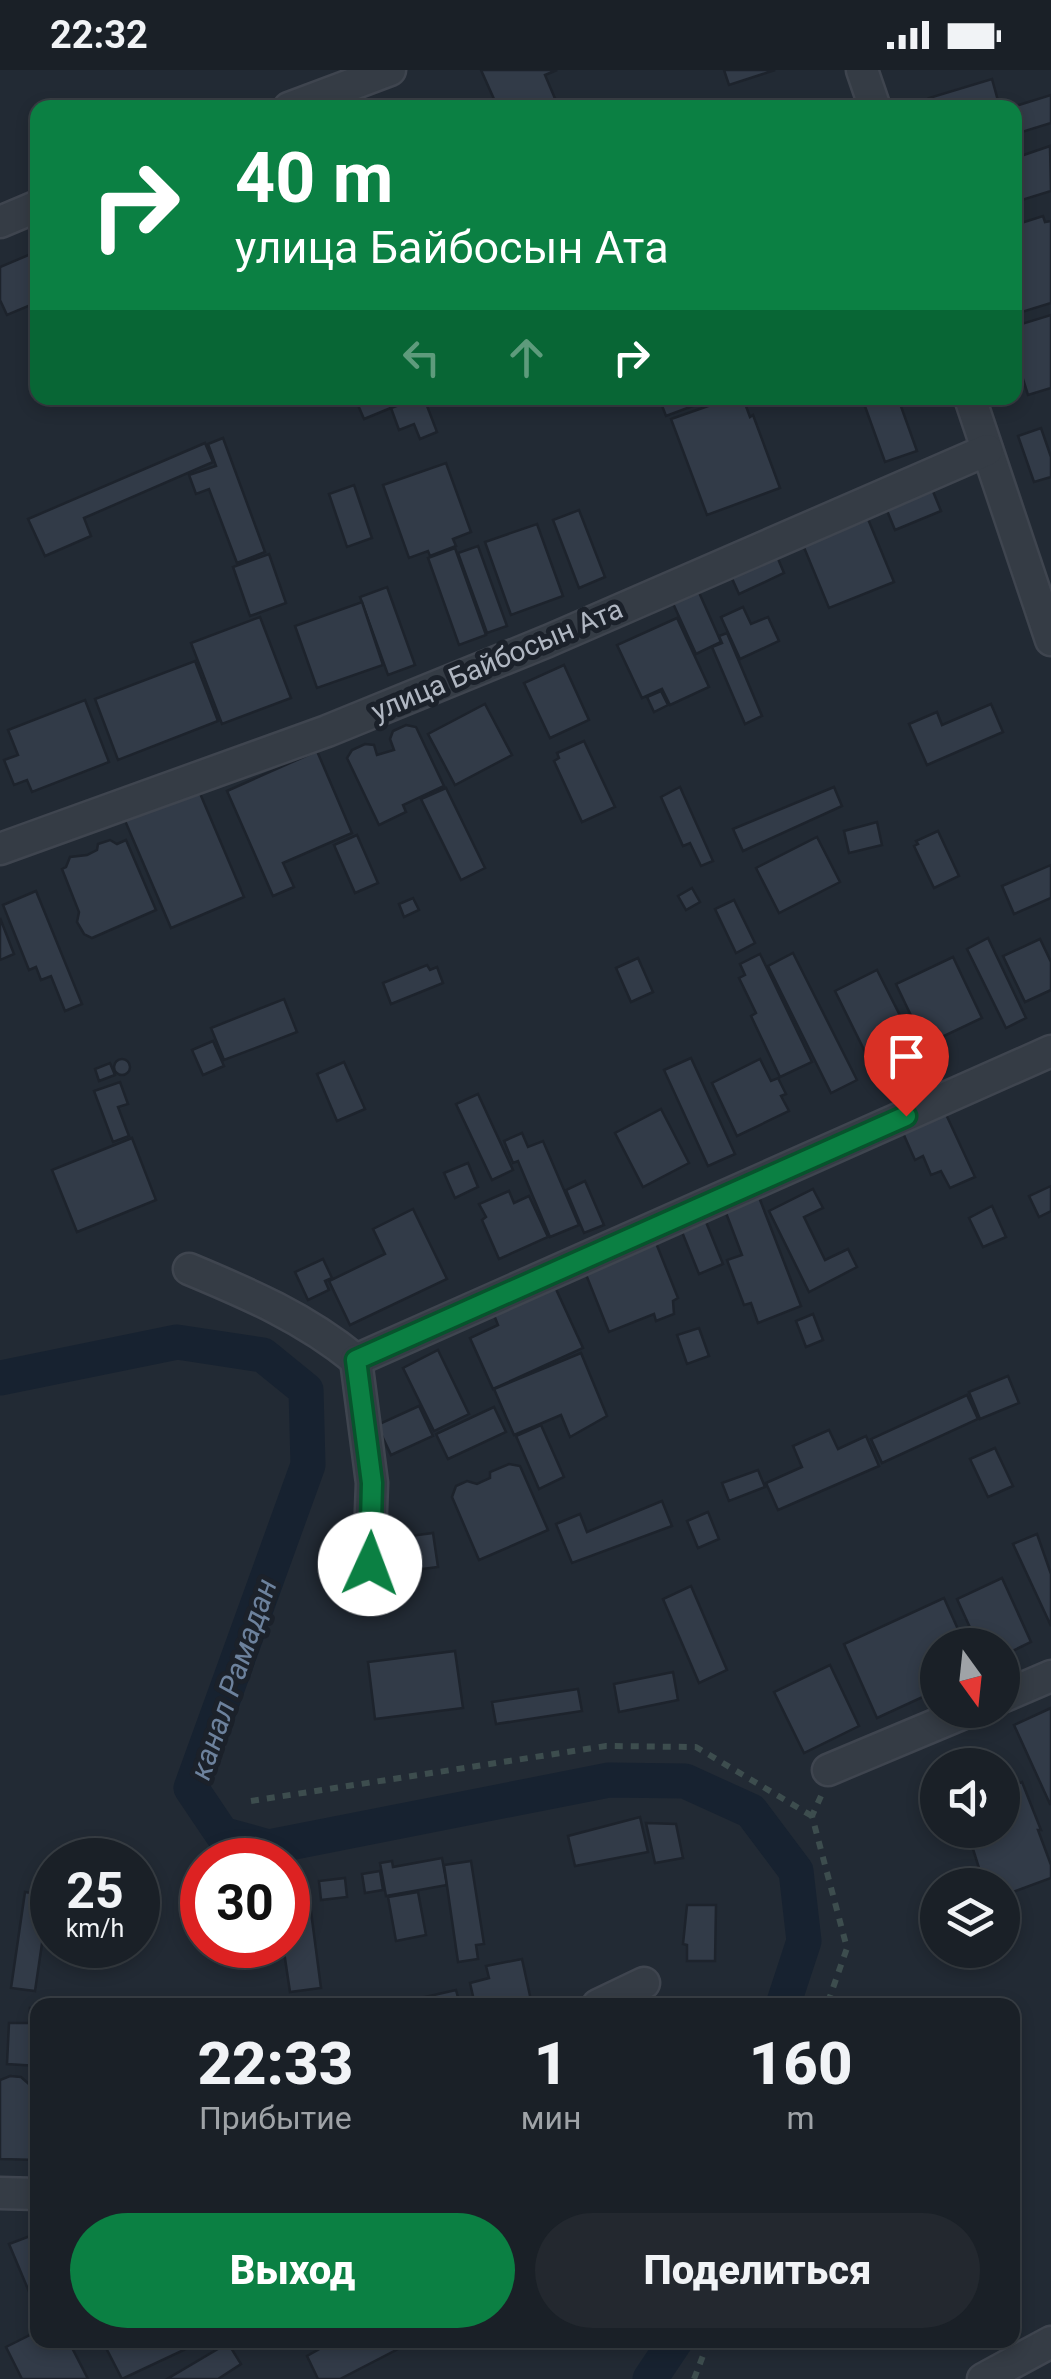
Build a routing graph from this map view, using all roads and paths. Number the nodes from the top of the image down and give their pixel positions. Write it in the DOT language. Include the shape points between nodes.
graph roads {
  1 [pos="862,70"];
  2 [pos="371,74"];
  3 [pos="308,100"];
  4 [pos="872,100"];
  5 [pos="30,209"];
  6 [pos="0,222"];
  7 [pos="972,405"];
  8 [pos="987,450"];
  9 [pos="1051,640"];
  10 [pos="0,850"];
  11 [pos="1051,1051"];
  12 [pos="189,1268"];
  13 [pos="356,1360"];
  14 [pos="370,1564"];
  15 [pos="1051,1676"];
  16 [pos="1020,1689"];
  17 [pos="928,1728"];
  18 [pos="828,1770"];
  19 [pos="251,1801"];
  20 [pos="644,1983"];
  21 [pos="613,1998"];
  22 [pos="829,1998"];
  23 [pos="0,2193"];
  24 [pos="30,2194"];
  25 [pos="1051,2342"];
  26 [pos="706,2348"];
  27 [pos="694,2379"];
  28 [pos="983,2379"];
  1 -- 4 [label="street"];
  2 -- 3 [label="street"];
  5 -- 6 [label="street"];
  7 -- 8 [label="street"];
  8 -- 9 [label="street"];
  8 -- 10 [label="street, улица Байбосын Ата" via="327,731"];
  11 -- 13 [label="street"];
  12 -- 13 [label="street" via="278,1306"];
  13 -- 14 [label="street" via="372,1483"];
  15 -- 16 [label="street"];
  17 -- 18 [label="street"];
  19 -- 22 [label="path" via="606,1746 696,1747 812,1816 847,1948"];
  20 -- 21 [label="street"];
  23 -- 24 [label="street"];
  25 -- 28 [label="street"];
  26 -- 27 [label="path"];
}
